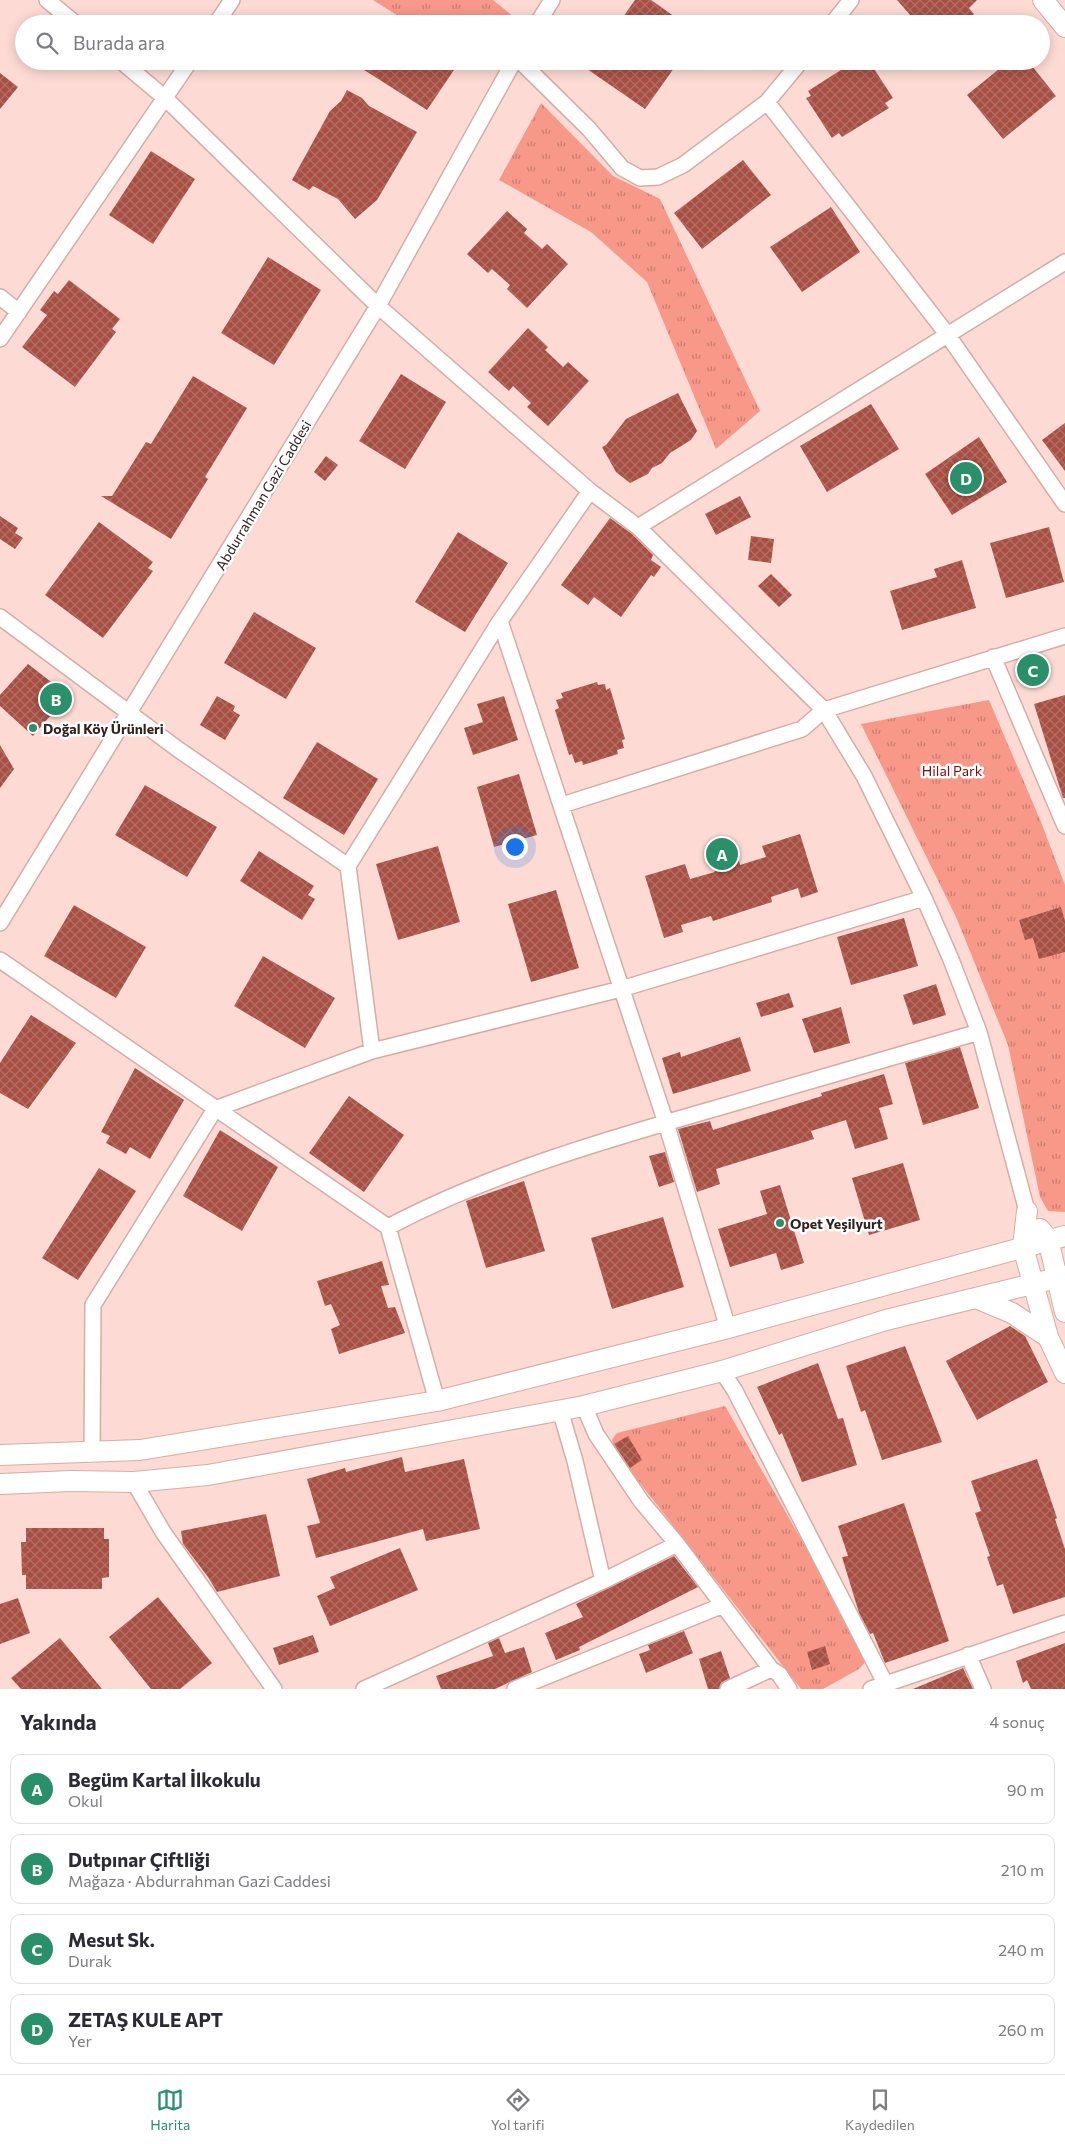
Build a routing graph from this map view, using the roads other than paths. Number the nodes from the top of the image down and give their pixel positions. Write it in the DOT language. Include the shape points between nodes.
graph roads {
  1 [pos="47,0"];
  2 [pos="232,0"];
  3 [pos="552,0"];
  4 [pos="851,0"];
  5 [pos="1043,0"];
  6 [pos="65,15"];
  7 [pos="222,15"];
  8 [pos="543,15"];
  9 [pos="839,15"];
  10 [pos="1065,27"];
  11 [pos="132,70"];
  12 [pos="184,70"];
  13 [pos="509,70"];
  14 [pos="529,70"];
  15 [pos="794,70"];
  16 [pos="165,98"];
  17 [pos="767,102"];
  18 [pos="1065,262"];
  19 [pos="0,297"];
  20 [pos="378,306"];
  21 [pos="19,312"];
  22 [pos="947,334"];
  23 [pos="0,340"];
  24 [pos="590,491"];
  25 [pos="1065,504"];
  26 [pos="638,527"];
  27 [pos="0,617"];
  28 [pos="500,621"];
  29 [pos="1065,636"];
  30 [pos="993,657"];
  31 [pos="824,710"];
  32 [pos="129,714"];
  33 [pos="562,804"];
  34 [pos="1065,826"];
  35 [pos="348,866"];
  36 [pos="924,898"];
  37 [pos="0,923"];
  38 [pos="0,960"];
  39 [pos="621,989"];
  40 [pos="978,1032"];
  41 [pos="372,1051"];
  42 [pos="215,1109"];
  43 [pos="666,1123"];
  44 [pos="1027,1211"];
  45 [pos="388,1227"];
  46 [pos="1057,1238"];
  47 [pos="1023,1247"];
  48 [pos="1061,1277"];
  49 [pos="1032,1284"];
  50 [pos="976,1298"];
  51 [pos="1065,1312"];
  52 [pos="728,1328"];
  53 [pos="1048,1337"];
  54 [pos="722,1370"];
  55 [pos="1065,1373"];
  56 [pos="437,1401"];
  57 [pos="584,1406"];
  58 [pos="560,1410"];
  59 [pos="92,1453"];
  60 [pos="0,1455"];
  61 [pos="134,1482"];
  62 [pos="0,1484"];
  63 [pos="677,1544"];
  64 [pos="603,1582"];
  65 [pos="721,1606"];
  66 [pos="1065,1623"];
  67 [pos="968,1655"];
  68 [pos="770,1668"];
  69 [pos="541,1684"];
  70 [pos="878,1686"];
  71 [pos="274,1689"];
  72 [pos="364,1689"];
  73 [pos="515,1689"];
  74 [pos="728,1689"];
  75 [pos="789,1689"];
  76 [pos="983,1689"];
  1 -- 6 [label="street"];
  2 -- 7 [label="street"];
  3 -- 8 [label="street"];
  4 -- 9 [label="street"];
  5 -- 10 [label="main road"];
  11 -- 16 [label="street"];
  12 -- 16 [label="street"];
  13 -- 20 [label="street, Abdurrahman Gazi Caddesi"];
  14 -- 17 [label="street" via="589,129 622,168 640,178 658,177 683,165"];
  15 -- 17 [label="street"];
  16 -- 20 [label="street"];
  16 -- 21 [label="street"];
  17 -- 22 [label="street"];
  18 -- 22 [label="street"];
  19 -- 21 [label="street"];
  20 -- 24 [label="street"];
  20 -- 32 [label="street, Abdurrahman Gazi Caddesi"];
  21 -- 23 [label="street"];
  22 -- 25 [label="street"];
  22 -- 26 [label="street"];
  24 -- 26 [label="street"];
  24 -- 28 [label="street"];
  26 -- 31 [label="street"];
  27 -- 32 [label="street"];
  28 -- 33 [label="street"];
  28 -- 35 [label="street"];
  29 -- 30 [label="street"];
  30 -- 31 [label="street"];
  30 -- 34 [label="street"];
  31 -- 33 [label="street" via="802,729"];
  31 -- 36 [label="street" via="864,776"];
  32 -- 35 [label="street"];
  32 -- 37 [label="street, Abdurrahman Gazi Caddesi"];
  33 -- 39 [label="street"];
  35 -- 41 [label="street"];
  36 -- 39 [label="street"];
  36 -- 40 [label="street"];
  38 -- 42 [label="street"];
  39 -- 41 [label="street"];
  39 -- 43 [label="street"];
  40 -- 43 [label="street"];
  40 -- 44 [label="street"];
  41 -- 42 [label="street"];
  42 -- 45 [label="street"];
  42 -- 59 [label="street" via="93,1305"];
  43 -- 45 [label="street" via="503,1175"];
  43 -- 52 [label="street"];
  44 -- 46 [label="main road"];
  44 -- 47 [label="main road"];
  45 -- 56 [label="street"];
  46 -- 47 [label="main road"];
  46 -- 48 [label="main road"];
  47 -- 49 [label="main road"];
  47 -- 52 [label="main road"];
  48 -- 49 [label="main road"];
  48 -- 51 [label="main road"];
  49 -- 50 [label="main road"];
  49 -- 53 [label="main road"];
  50 -- 53 [label="main road" via="1012,1312"];
  50 -- 54 [label="main road" via="886,1320"];
  52 -- 56 [label="main road"];
  53 -- 55 [label="main road"];
  54 -- 57 [label="main road"];
  54 -- 70 [label="street"];
  56 -- 59 [label="main road" via="140,1450"];
  57 -- 58 [label="main road"];
  57 -- 63 [label="street" via="596,1434 641,1501"];
  58 -- 61 [label="main road" via="208,1475"];
  58 -- 64 [label="street"];
  59 -- 60 [label="main road"];
  61 -- 62 [label="main road"];
  61 -- 71 [label="street" via="163,1532"];
  63 -- 64 [label="street"];
  63 -- 65 [label="street"];
  64 -- 72 [label="street"];
  65 -- 68 [label="street"];
  65 -- 69 [label="street"];
  66 -- 67 [label="street"];
  67 -- 70 [label="street"];
  67 -- 76 [label="street"];
  68 -- 74 [label="street"];
  68 -- 75 [label="street" via="779,1674"];
  69 -- 73 [label="street"];
}
